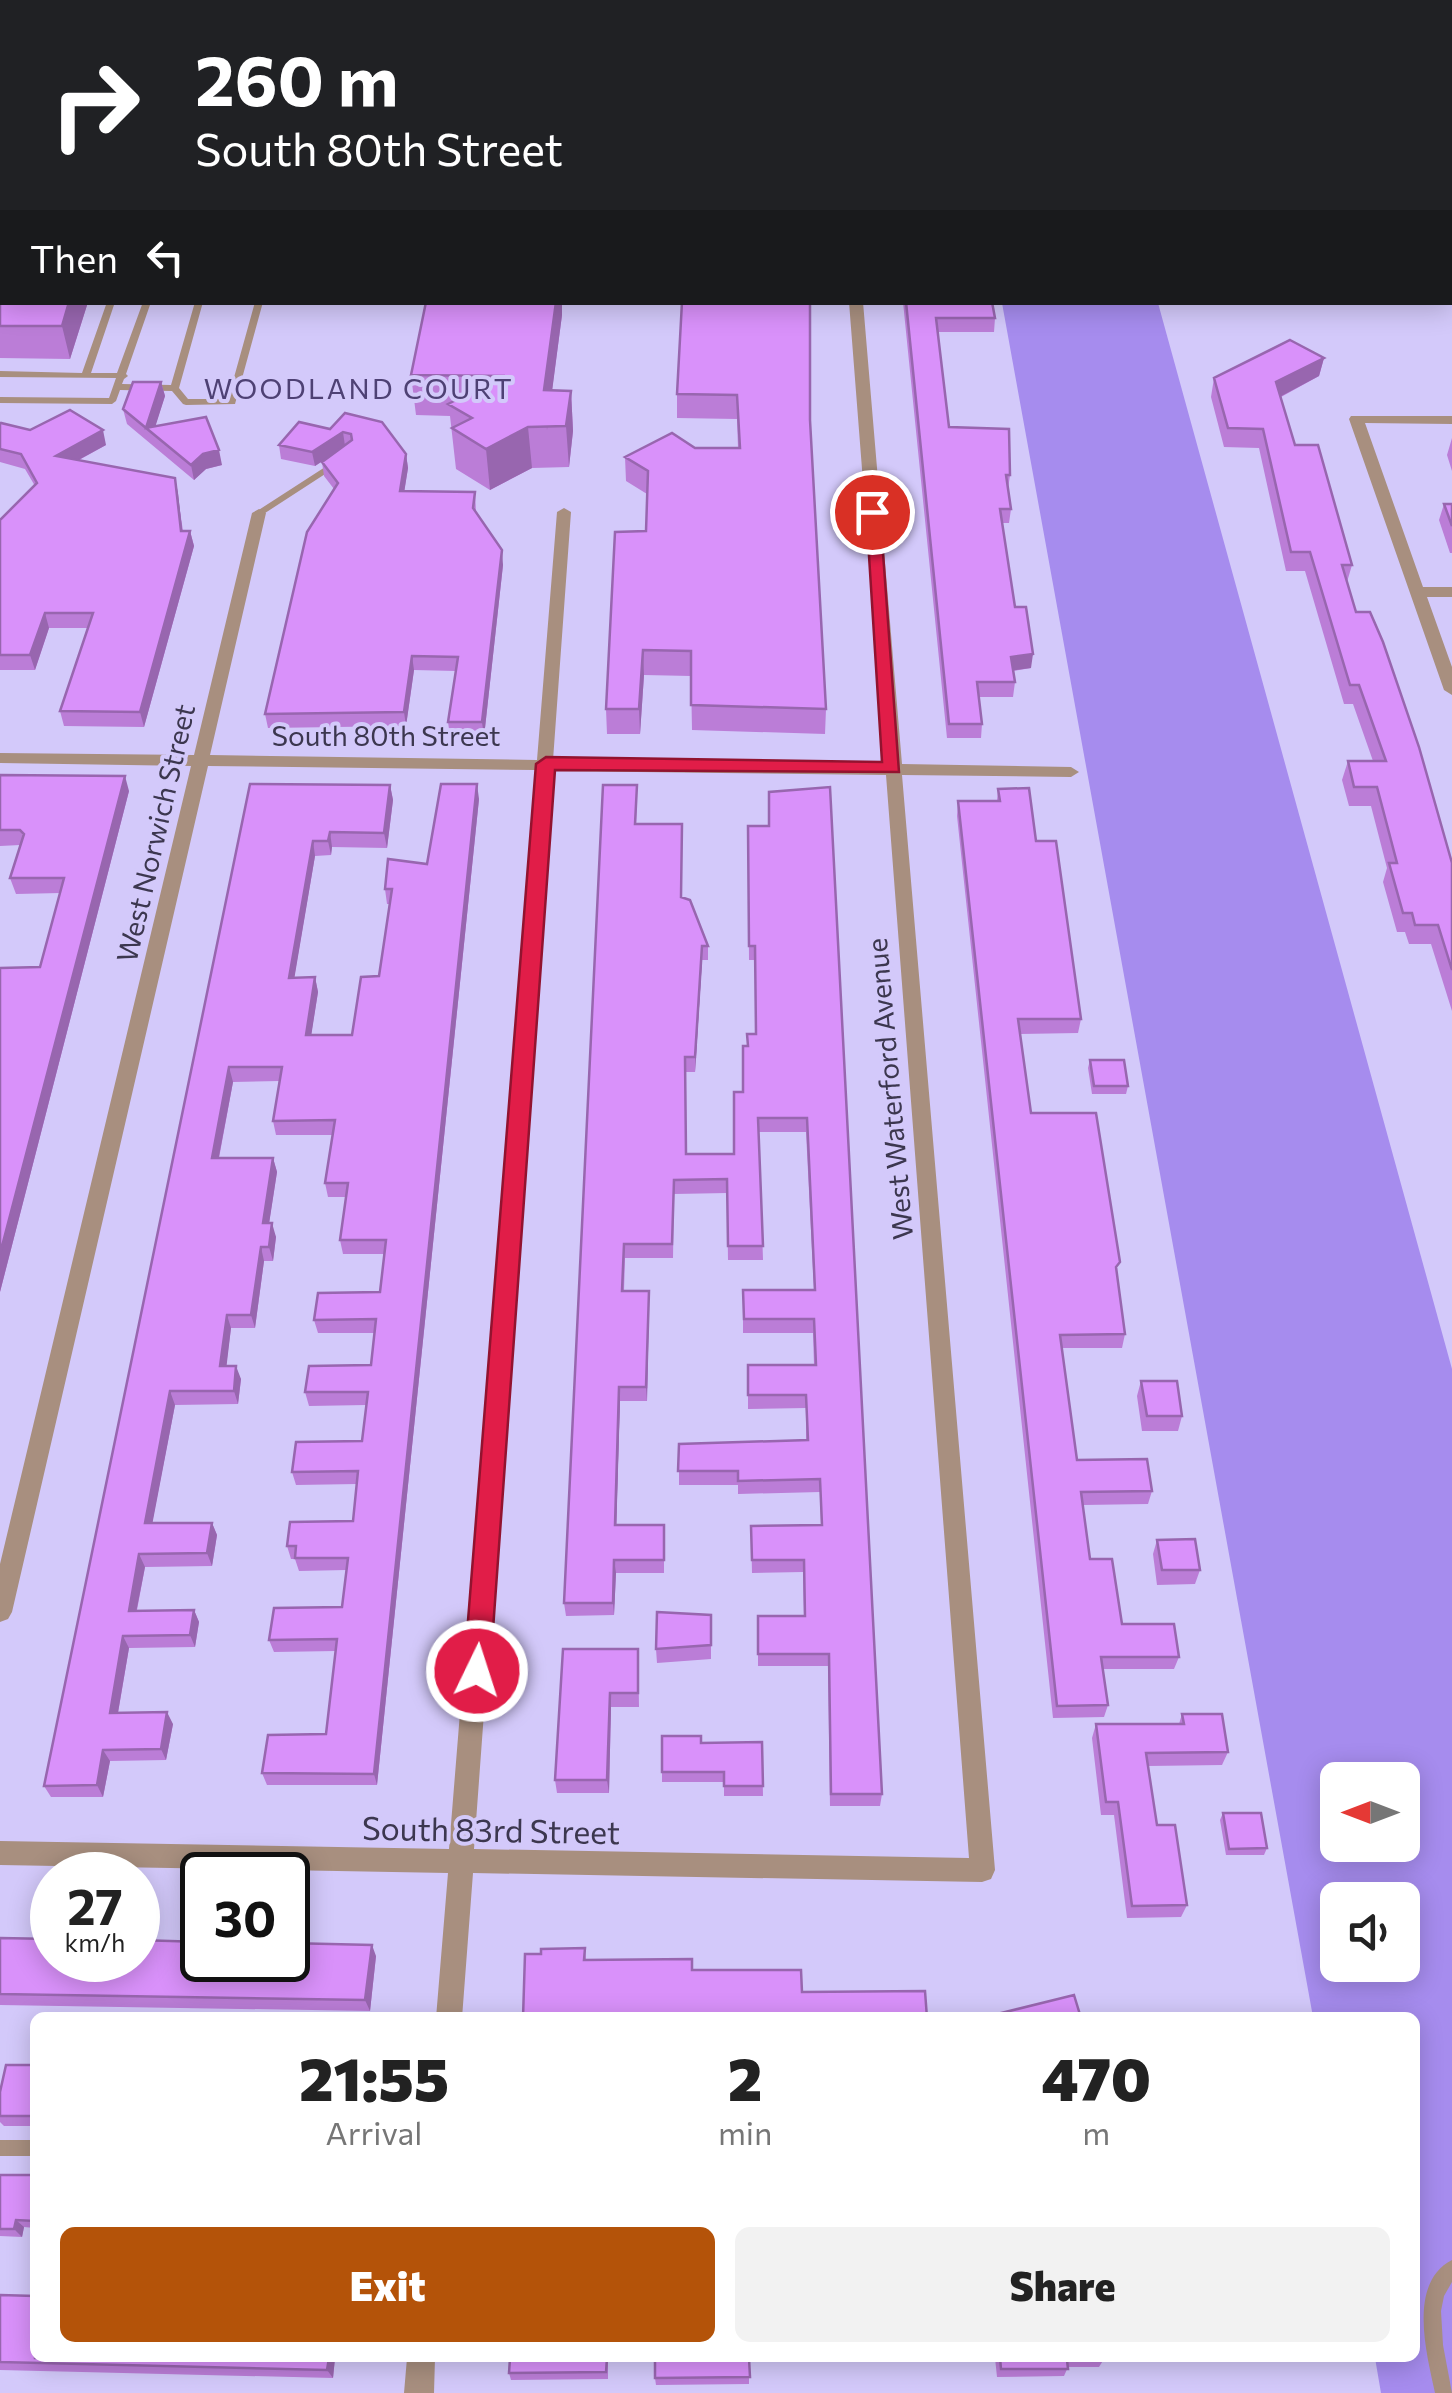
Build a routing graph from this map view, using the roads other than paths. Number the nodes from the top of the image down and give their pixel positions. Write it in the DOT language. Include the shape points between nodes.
graph roads {
  1 [pos="110,305"];
  2 [pos="147,305"];
  3 [pos="198,305"];
  4 [pos="258,305"];
  5 [pos="856,305"];
  6 [pos="0,374"];
  7 [pos="86,375"];
  8 [pos="124,376"];
  9 [pos="118,388"];
  10 [pos="175,388"];
  11 [pos="0,400"];
  12 [pos="1452,420"];
  13 [pos="348,452"];
  14 [pos="564,512"];
  15 [pos="259,513"];
  16 [pos="1416,592"];
  17 [pos="1452,592"];
  18 [pos="1452,690"];
  19 [pos="0,758"];
  20 [pos="201,760"];
  21 [pos="546,764"];
  22 [pos="892,768"];
  23 [pos="1071,772"];
  24 [pos="0,1612"];
  25 [pos="0,1853"];
  26 [pos="462,1862"];
  27 [pos="982,1870"];
  28 [pos="449,2012"];
  29 [pos="0,2148"];
  30 [pos="30,2148"];
  31 [pos="1452,2269"];
  32 [pos="422,2362"];
  33 [pos="419,2393"];
  34 [pos="1444,2393"];
  1 -- 7 [label="lane"];
  2 -- 8 [label="lane"];
  3 -- 10 [label="lane"];
  4 -- 10 [label="lane" via="232,402 186,402"];
  5 -- 22 [label="street, West Waterford Avenue"];
  6 -- 7 [label="lane"];
  7 -- 8 [label="lane"];
  8 -- 9 [label="lane"];
  9 -- 10 [label="lane"];
  9 -- 11 [label="lane" via="112,401"];
  12 -- 16 [label="street" via="1356,418"];
  13 -- 15 [label="lane"];
  14 -- 21 [label="street"];
  15 -- 20 [label="street, West Norwich Street"];
  16 -- 17 [label="street"];
  16 -- 18 [label="street"];
  19 -- 20 [label="street, South 80th Street"];
  20 -- 21 [label="street, South 80th Street"];
  20 -- 24 [label="street, West Norwich Street"];
  21 -- 22 [label="street, South 80th Street"];
  21 -- 26 [label="street"];
  22 -- 23 [label="street, South 80th Street"];
  22 -- 27 [label="street, West Waterford Avenue"];
  25 -- 26 [label="street, South 83rd Street"];
  26 -- 27 [label="street, South 83rd Street"];
  26 -- 28 [label="street"];
  29 -- 30 [label="lane"];
  31 -- 34 [label="lane" via="1433,2304"];
  32 -- 33 [label="street"];
}
